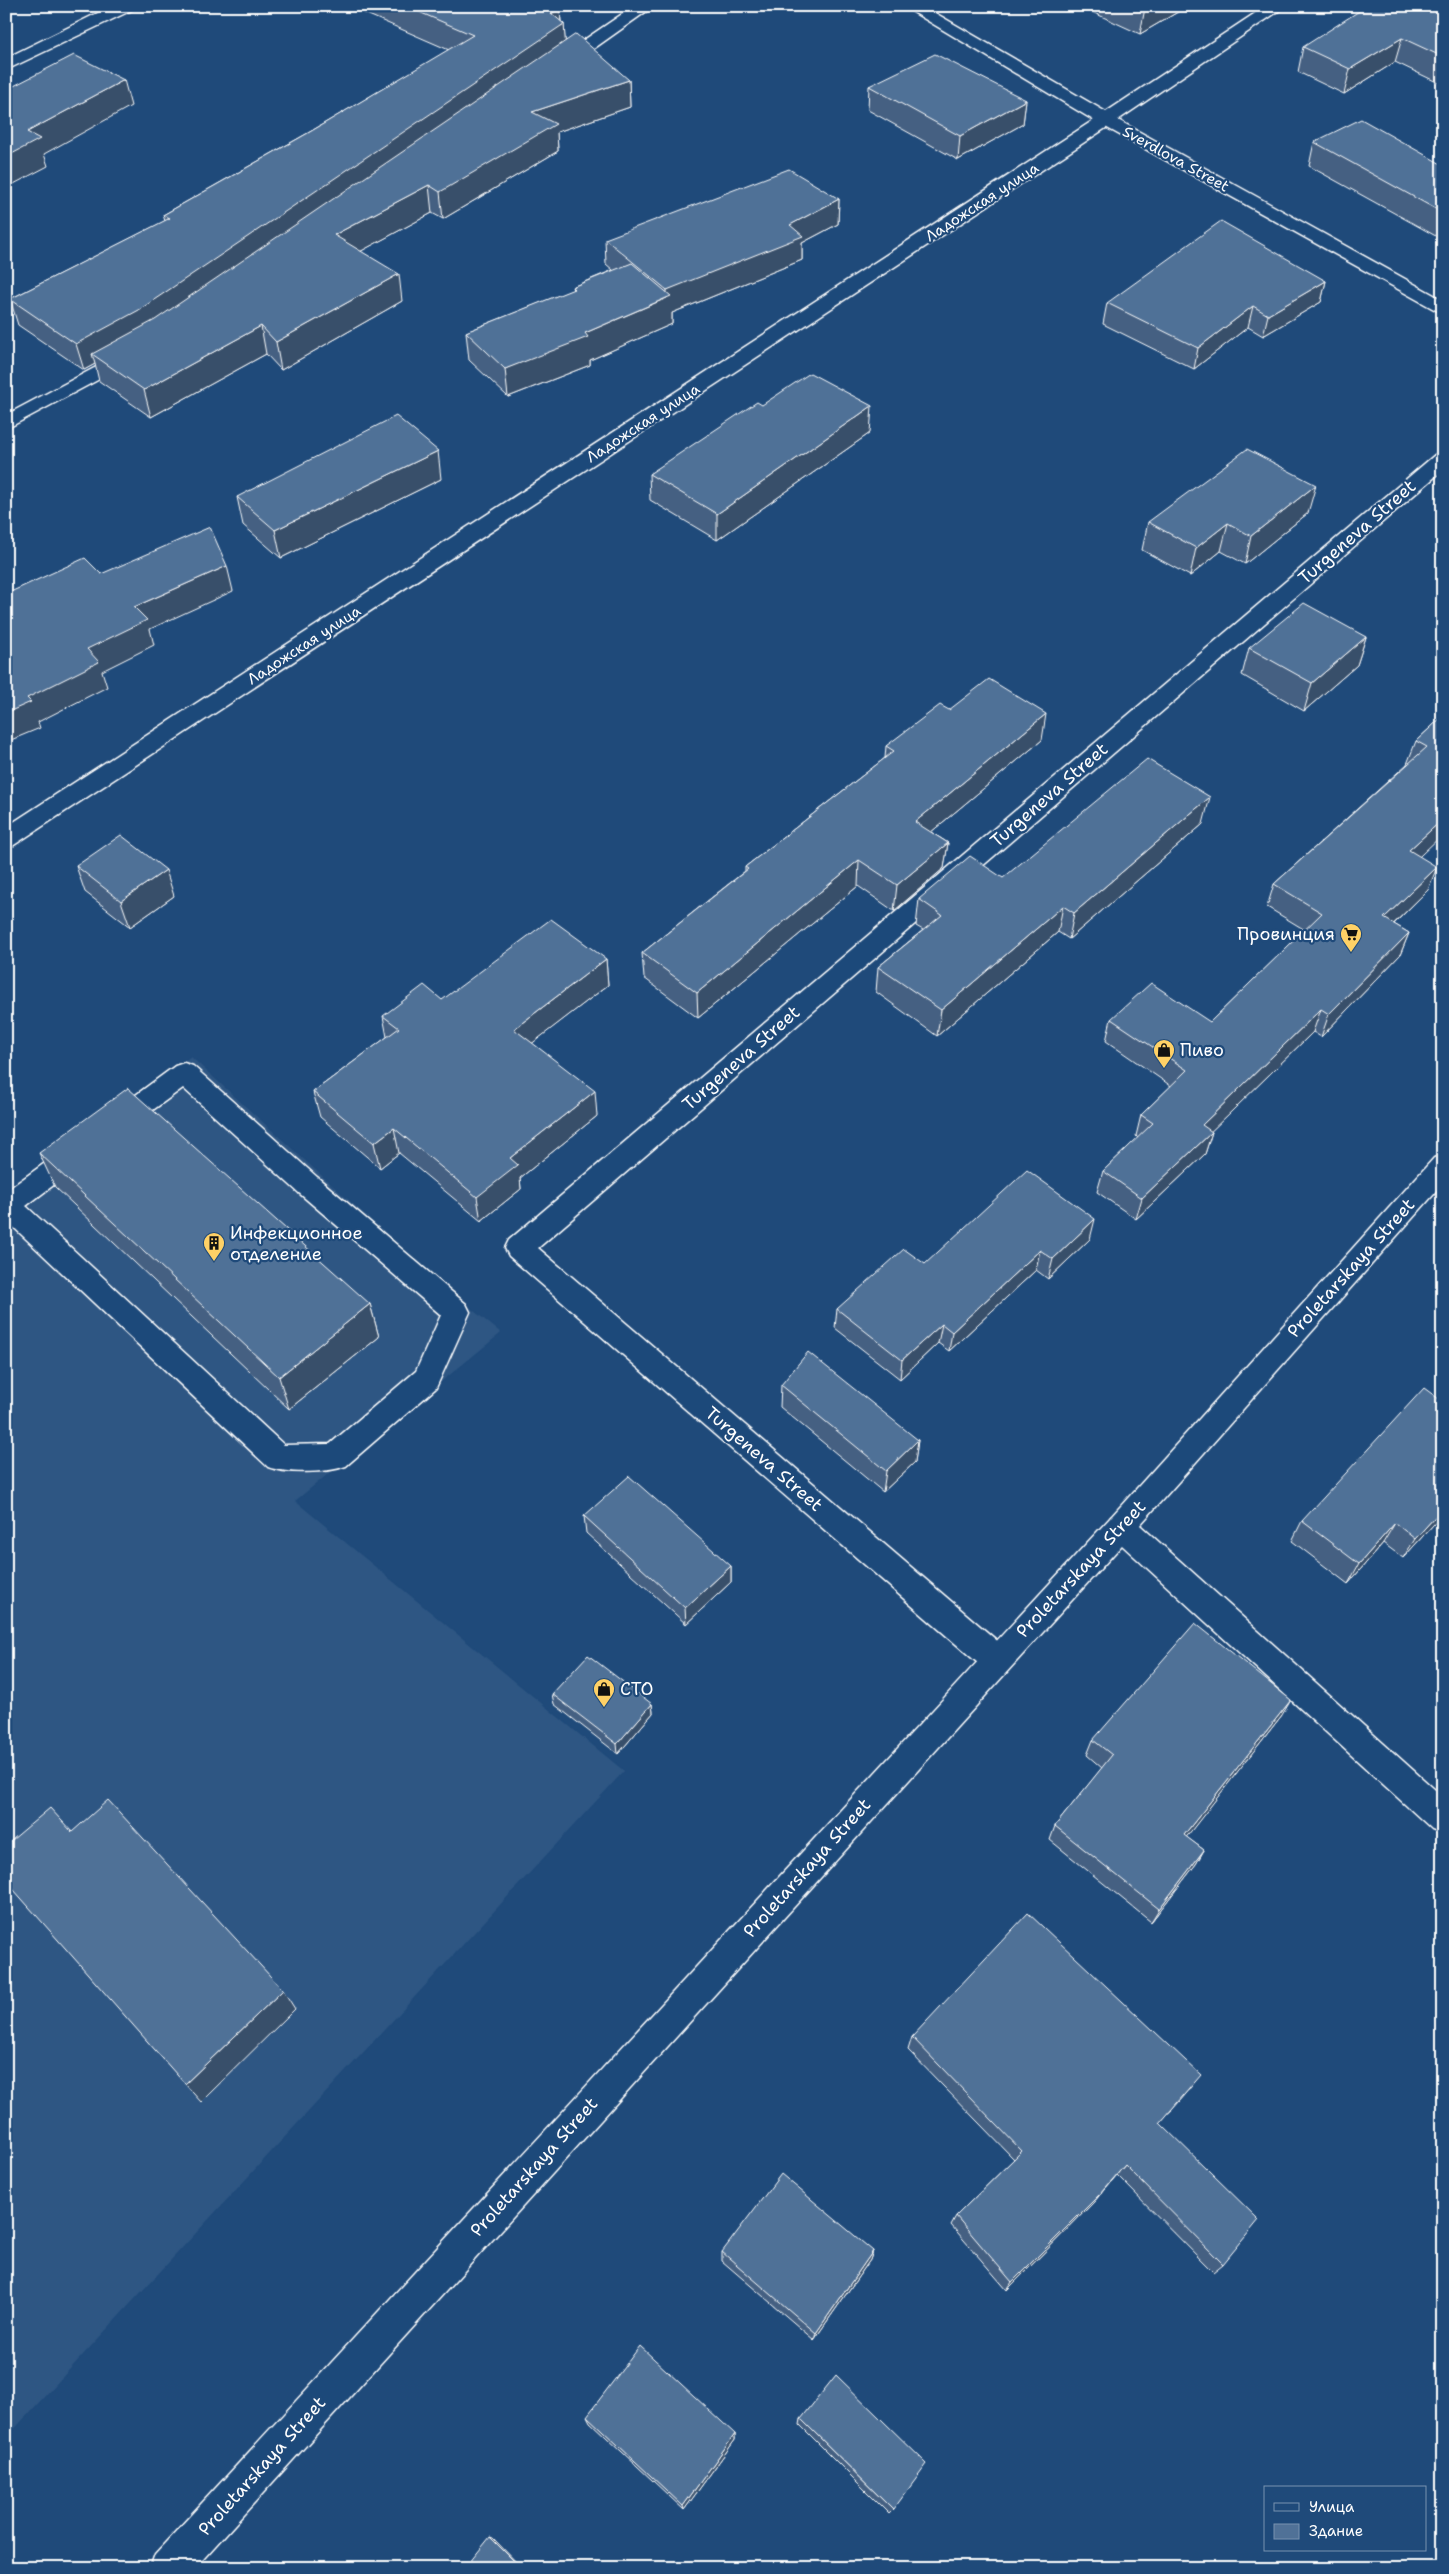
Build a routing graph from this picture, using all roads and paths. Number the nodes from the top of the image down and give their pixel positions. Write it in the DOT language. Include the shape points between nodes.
graph roads {
  1 [pos="126,6"];
  2 [pos="646,6"];
  3 [pos="911,6"];
  4 [pos="1278,6"];
  5 [pos="6,65"];
  6 [pos="547,73"];
  7 [pos="1106,120"];
  8 [pos="1442,307"];
  9 [pos="145,346"];
  10 [pos="6,423"];
  11 [pos="1443,459"];
  12 [pos="6,839"];
  13 [pos="1443,1166"];
  14 [pos="7,1206"];
  15 [pos="1121,1526"];
  16 [pos="997,1660"];
  17 [pos="1443,1818"];
  18 [pos="169,2568"];
  1 -- 5 [label="street"];
  2 -- 6 [label="street"];
  3 -- 7 [label="street, Sverdlova Street"];
  4 -- 7 [label="street, Ладожская улица"];
  7 -- 8 [label="street, Sverdlova Street"];
  7 -- 12 [label="street, Ладожская улица"];
  9 -- 10 [label="street"];
  11 -- 16 [label="street, Turgeneva Street" via="519,1248"];
  13 -- 15 [label="street, Proletarskaya Street"];
  14 -- 14 [label="street" via="184,1072 308,1185 456,1312 426,1379 336,1457 278,1458"];
  15 -- 16 [label="street, Proletarskaya Street"];
  15 -- 17 [label="street"];
  16 -- 18 [label="street, Proletarskaya Street"];
}
